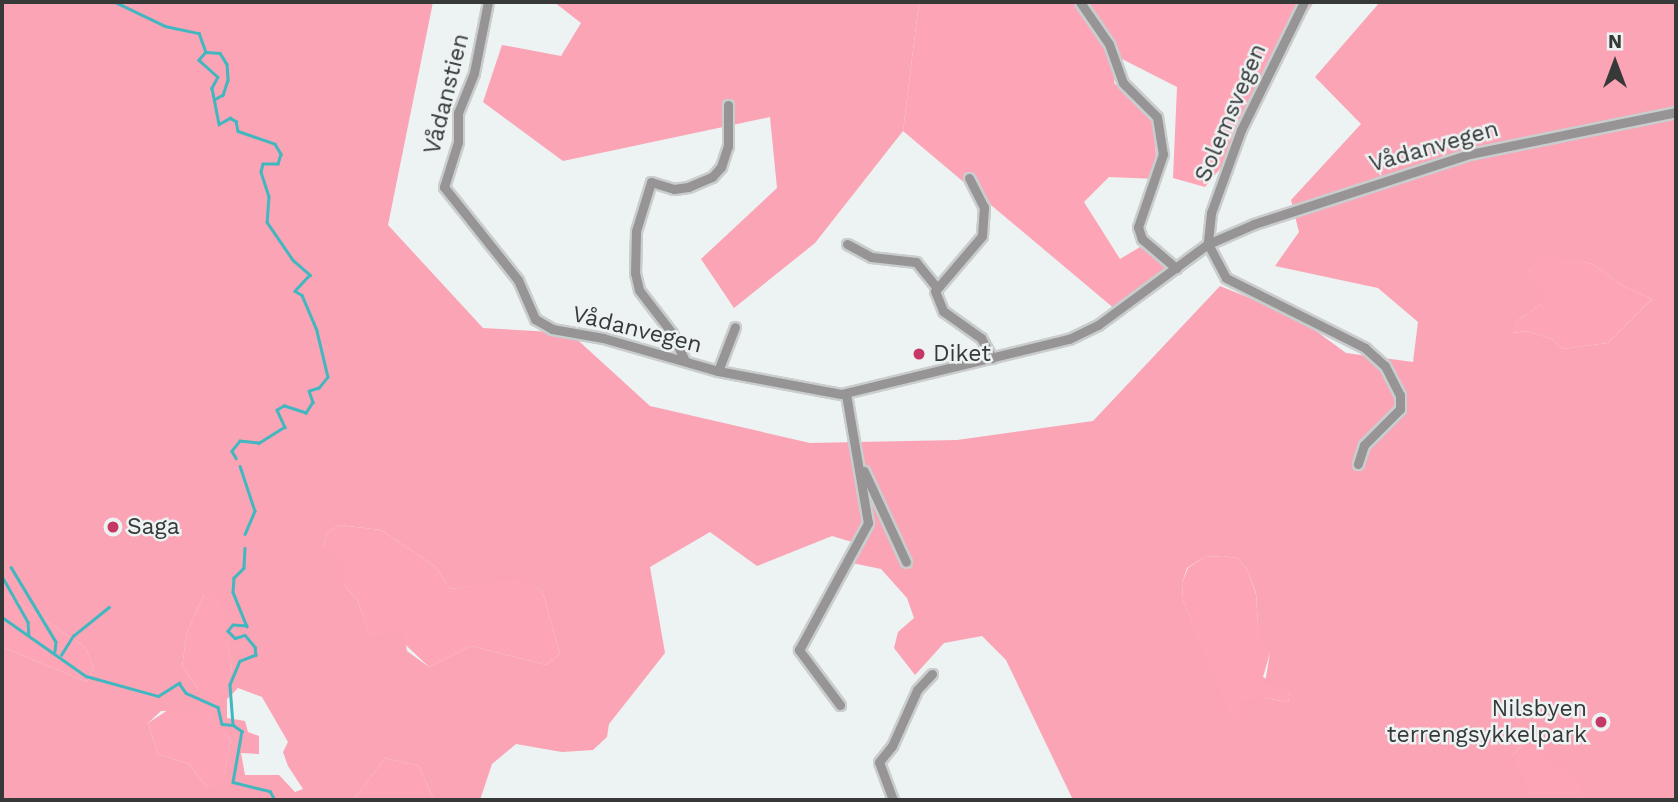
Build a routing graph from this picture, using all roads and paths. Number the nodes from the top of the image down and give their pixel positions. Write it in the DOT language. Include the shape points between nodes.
graph roads {
  1 [pos="488,2"];
  2 [pos="1080,2"];
  3 [pos="1304,2"];
  4 [pos="727,105"];
  5 [pos="1676,112"];
  6 [pos="969,178"];
  7 [pos="847,244"];
  8 [pos="1209,244"];
  9 [pos="1175,268"];
  10 [pos="936,287"];
  11 [pos="547,327"];
  12 [pos="735,327"];
  13 [pos="992,358"];
  14 [pos="685,361"];
  15 [pos="718,371"];
  16 [pos="846,394"];
  17 [pos="1358,464"];
  18 [pos="861,466"];
  19 [pos="906,562"];
  20 [pos="932,674"];
  21 [pos="840,705"];
  22 [pos="893,800"];
  1 -- 11 [label="street, Vådanstien" via="474,73 458,113 458,142 444,187 517,280 536,319"];
  2 -- 9 [label="street" via="1109,44 1123,83 1157,117 1163,154 1138,227 1142,239"];
  3 -- 8 [label="street, Solemsvegen" via="1241,130 1212,213"];
  4 -- 14 [label="street" via="728,146 721,167 712,177 688,187 674,189 651,182 636,231 639,290 672,333"];
  5 -- 8 [label="street, Vådanvegen" via="1460,157 1255,224"];
  6 -- 10 [label="street" via="984,207 982,236"];
  7 -- 10 [label="street" via="871,257 916,262"];
  8 -- 9 [label="street, Vådanvegen"];
  8 -- 17 [label="street" via="1226,278 1365,348 1385,366 1400,395 1400,408 1364,445"];
  9 -- 13 [label="street, Vådanvegen" via="1083,333"];
  10 -- 13 [label="street" via="943,310 981,338"];
  11 -- 14 [label="street, Vådanvegen"];
  12 -- 15 [label="street, Vådanvegen"];
  13 -- 16 [label="street, Vådanvegen"];
  14 -- 15 [label="street, Vådanvegen"];
  15 -- 16 [label="street, Vådanvegen"];
  16 -- 18 [label="street"];
  18 -- 19 [label="street" via="885,508"];
  18 -- 21 [label="street" via="867,527 799,647 801,658"];
  20 -- 22 [label="street" via="917,690 892,746 879,762"];
}
